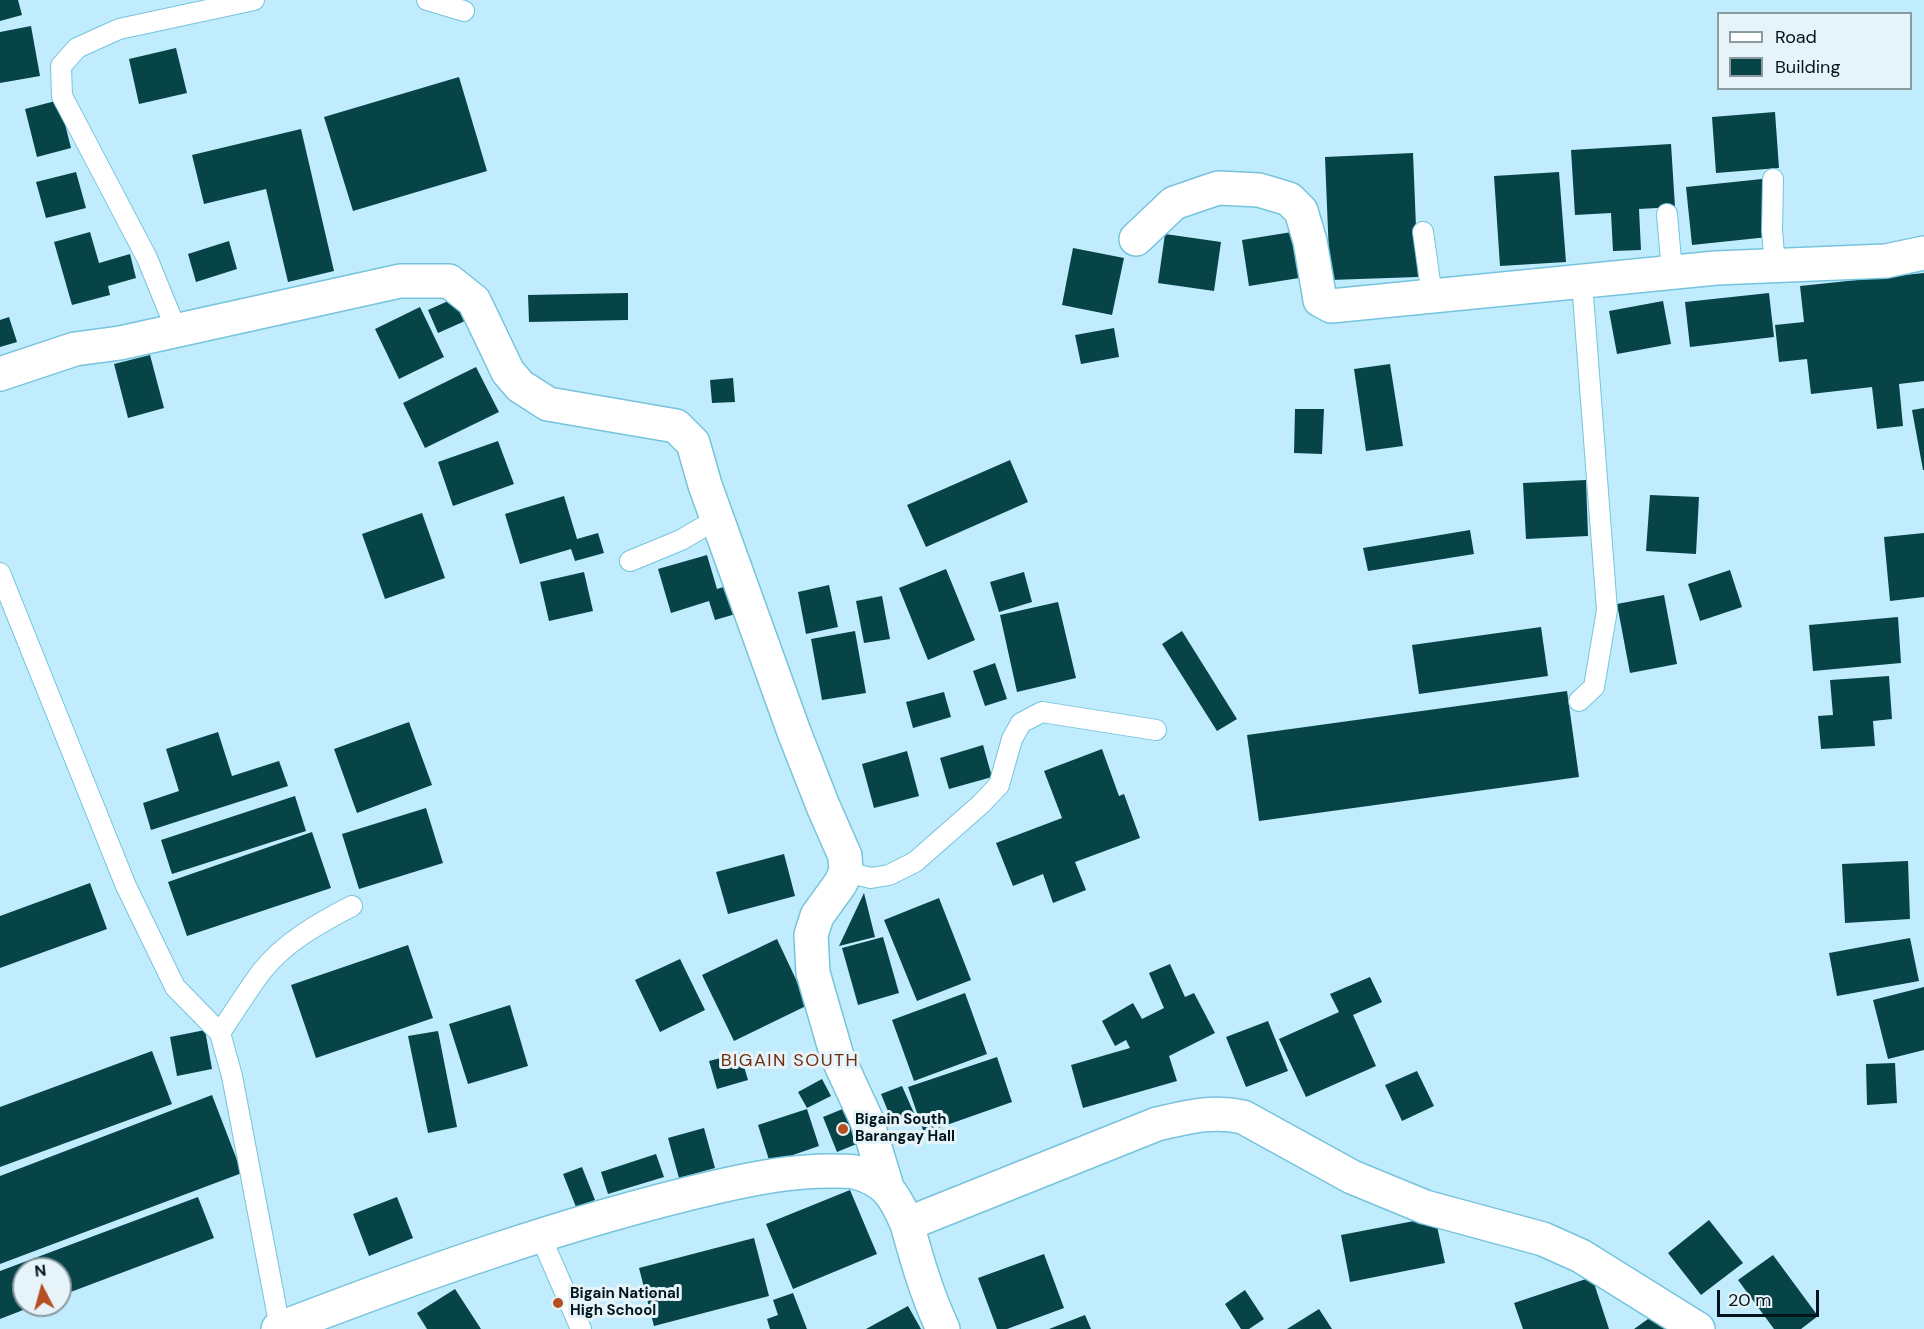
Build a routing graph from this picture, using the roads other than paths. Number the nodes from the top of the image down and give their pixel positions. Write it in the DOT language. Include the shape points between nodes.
graph roads {
  1 [pos="254,0"];
  2 [pos="427,0"];
  3 [pos="464,11"];
  4 [pos="1773,179"];
  5 [pos="1667,214"];
  6 [pos="1424,232"];
  7 [pos="1136,239"];
  8 [pos="1924,254"];
  9 [pos="1775,265"];
  10 [pos="1672,272"];
  11 [pos="1582,282"];
  12 [pos="1432,296"];
  13 [pos="176,329"];
  14 [pos="0,374"];
  15 [pos="717,519"];
  16 [pos="630,561"];
  17 [pos="0,573"];
  18 [pos="1579,701"];
  19 [pos="1156,730"];
  20 [pos="846,872"];
  21 [pos="351,906"];
  22 [pos="220,1033"];
  23 [pos="887,1187"];
  24 [pos="908,1224"];
  25 [pos="540,1235"];
  26 [pos="279,1329"];
  27 [pos="581,1329"];
  28 [pos="943,1329"];
  29 [pos="1698,1329"];
  1 -- 13 [label="lane" via="119,29 77,48 61,66 62,96 147,258"];
  2 -- 3 [label="lane"];
  4 -- 9 [label="lane"];
  5 -- 10 [label="lane"];
  6 -- 12 [label="lane"];
  7 -- 12 [label="street" via="1174,203 1218,188 1259,190 1289,199 1301,211 1320,300 1331,306"];
  8 -- 9 [label="street" via="1886,261"];
  9 -- 10 [label="street"];
  10 -- 11 [label="street"];
  11 -- 12 [label="street"];
  11 -- 18 [label="lane" via="1607,610 1594,687"];
  13 -- 14 [label="street" via="75,349"];
  13 -- 15 [label="street" via="400,281 449,281 474,301 507,372 520,386 548,404 676,426 693,443"];
  15 -- 16 [label="lane" via="681,540"];
  15 -- 20 [label="street" via="794,732 845,856"];
  17 -- 22 [label="lane" via="126,886 175,987"];
  19 -- 20 [label="lane" via="1042,712 1021,723 1012,739 999,785 915,862 871,878"];
  20 -- 23 [label="street" via="817,916 811,935 813,973 837,1056 867,1121"];
  21 -- 22 [label="lane" via="294,940 263,970"];
  22 -- 26 [label="lane" via="232,1076"];
  23 -- 24 [label="street"];
  23 -- 25 [label="street" via="855,1172 815,1170 763,1177 658,1201"];
  24 -- 28 [label="street"];
  24 -- 29 [label="street" via="1157,1124 1225,1113 1243,1117 1352,1177 1425,1207 1543,1239 1572,1252"];
  25 -- 26 [label="street"];
  25 -- 27 [label="lane"];
}
